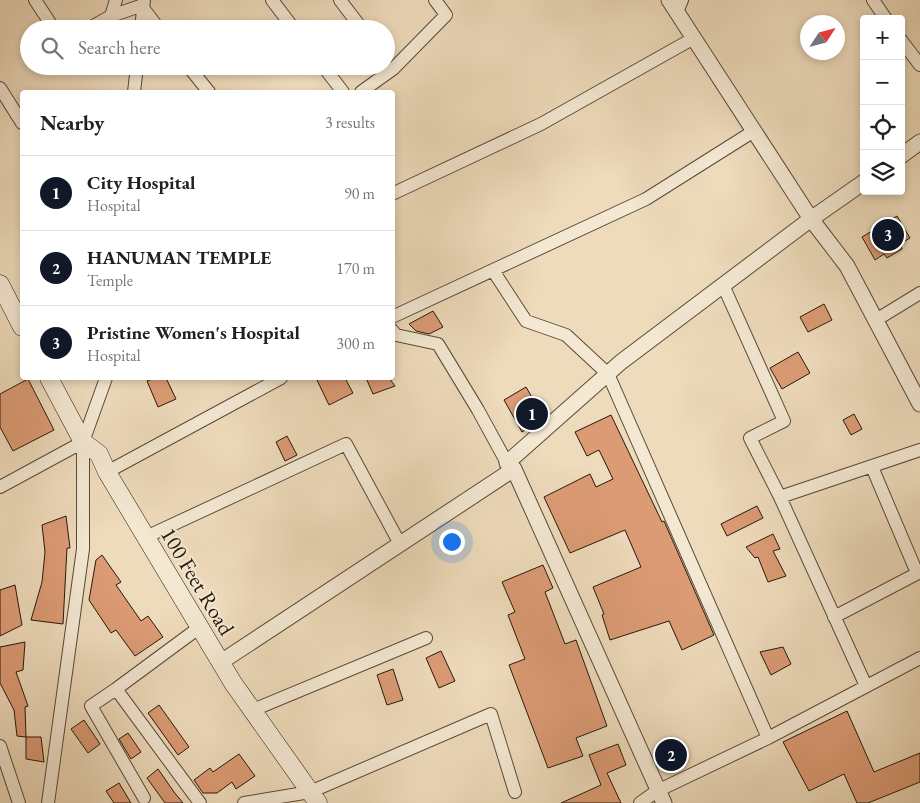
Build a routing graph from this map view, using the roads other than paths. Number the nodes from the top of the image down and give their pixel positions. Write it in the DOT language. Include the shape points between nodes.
graph roads {
  1 [pos="35,0"];
  2 [pos="116,0"];
  3 [pos="272,0"];
  4 [pos="340,0"];
  5 [pos="435,0"];
  6 [pos="872,0"];
  7 [pos="141,3"];
  8 [pos="676,4"];
  9 [pos="883,15"];
  10 [pos="111,16"];
  11 [pos="48,20"];
  12 [pos="104,20"];
  13 [pos="141,20"];
  14 [pos="153,20"];
  15 [pos="287,20"];
  16 [pos="355,20"];
  17 [pos="694,38"];
  18 [pos="905,45"];
  19 [pos="395,60"];
  20 [pos="920,66"];
  21 [pos="135,75"];
  22 [pos="195,75"];
  23 [pos="330,75"];
  24 [pos="379,75"];
  25 [pos="0,88"];
  26 [pos="134,90"];
  27 [pos="206,90"];
  28 [pos="341,90"];
  29 [pos="363,90"];
  30 [pos="20,120"];
  31 [pos="754,130"];
  32 [pos="920,142"];
  33 [pos="905,153"];
  34 [pos="860,185"];
  35 [pos="395,193"];
  36 [pos="811,219"];
  37 [pos="494,272"];
  38 [pos="0,284"];
  39 [pos="723,285"];
  40 [pos="920,293"];
  41 [pos="395,316"];
  42 [pos="876,320"];
  43 [pos="20,323"];
  44 [pos="395,334"];
  45 [pos="608,374"];
  46 [pos="50,380"];
  47 [pos="105,380"];
  48 [pos="277,380"];
  49 [pos="920,404"];
  50 [pos="83,442"];
  51 [pos="920,450"];
  52 [pos="510,466"];
  53 [pos="872,466"];
  54 [pos="107,472"];
  55 [pos="0,487"];
  56 [pos="780,497"];
  57 [pos="146,537"];
  58 [pos="400,544"];
  59 [pos="918,572"];
  60 [pos="834,616"];
  61 [pos="200,627"];
  62 [pos="426,638"];
  63 [pos="920,658"];
  64 [pos="220,662"];
  65 [pos="866,686"];
  66 [pos="116,689"];
  67 [pos="253,710"];
  68 [pos="768,738"];
  69 [pos="0,746"];
  70 [pos="515,792"];
  71 [pos="660,797"];
  72 [pos="144,798"];
  73 [pos="314,798"];
  74 [pos="19,803"];
  75 [pos="48,803"];
  76 [pos="200,803"];
  77 [pos="244,803"];
  78 [pos="640,803"];
  1 -- 11 [label="street"];
  2 -- 10 [label="street"];
  3 -- 15 [label="street"];
  4 -- 16 [label="street"];
  5 -- 19 [label="street" via="446,15"];
  6 -- 9 [label="street"];
  7 -- 10 [label="street"];
  7 -- 13 [label="street"];
  7 -- 14 [label="street"];
  8 -- 17 [label="street"];
  10 -- 12 [label="street"];
  17 -- 31 [label="street"];
  17 -- 35 [label="street" via="541,124"];
  18 -- 20 [label="street"];
  21 -- 26 [label="street"];
  22 -- 27 [label="street"];
  23 -- 28 [label="street"];
  24 -- 29 [label="street"];
  25 -- 30 [label="street"];
  31 -- 36 [label="street"];
  31 -- 37 [label="street" via="646,200"];
  32 -- 33 [label="street"];
  34 -- 36 [label="street"];
  36 -- 39 [label="street"];
  36 -- 42 [label="street" via="847,266"];
  37 -- 41 [label="street"];
  37 -- 45 [label="street" via="526,321 566,335"];
  38 -- 43 [label="main road"];
  39 -- 45 [label="street"];
  39 -- 56 [label="street" via="784,421 750,438"];
  40 -- 42 [label="street"];
  42 -- 49 [label="street"];
  44 -- 52 [label="street" via="438,344"];
  45 -- 52 [label="street"];
  45 -- 68 [label="street"];
  46 -- 50 [label="main road, 100 Feet Road"];
  47 -- 50 [label="street"];
  48 -- 54 [label="street"];
  50 -- 54 [label="main road, 100 Feet Road" via="99,454"];
  50 -- 55 [label="street"];
  50 -- 75 [label="street" via="82,549"];
  51 -- 53 [label="street"];
  52 -- 58 [label="street"];
  52 -- 71 [label="street"];
  53 -- 56 [label="street"];
  53 -- 59 [label="street"];
  54 -- 57 [label="main road, 100 Feet Road"];
  56 -- 60 [label="street"];
  57 -- 58 [label="street" via="346,444"];
  57 -- 61 [label="main road, 100 Feet Road"];
  58 -- 64 [label="street"];
  59 -- 60 [label="street"];
  60 -- 65 [label="street"];
  61 -- 64 [label="main road, 100 Feet Road"];
  61 -- 66 [label="street"];
  62 -- 67 [label="street"];
  63 -- 65 [label="street"];
  64 -- 67 [label="main road, 100 Feet Road"];
  65 -- 68 [label="street"];
  66 -- 72 [label="street" via="91,706"];
  66 -- 76 [label="street"];
  67 -- 73 [label="main road, 100 Feet Road"];
  68 -- 71 [label="street"];
  69 -- 74 [label="street"];
  70 -- 73 [label="street" via="491,714"];
  71 -- 78 [label="street"];
  73 -- 77 [label="street"];
}
